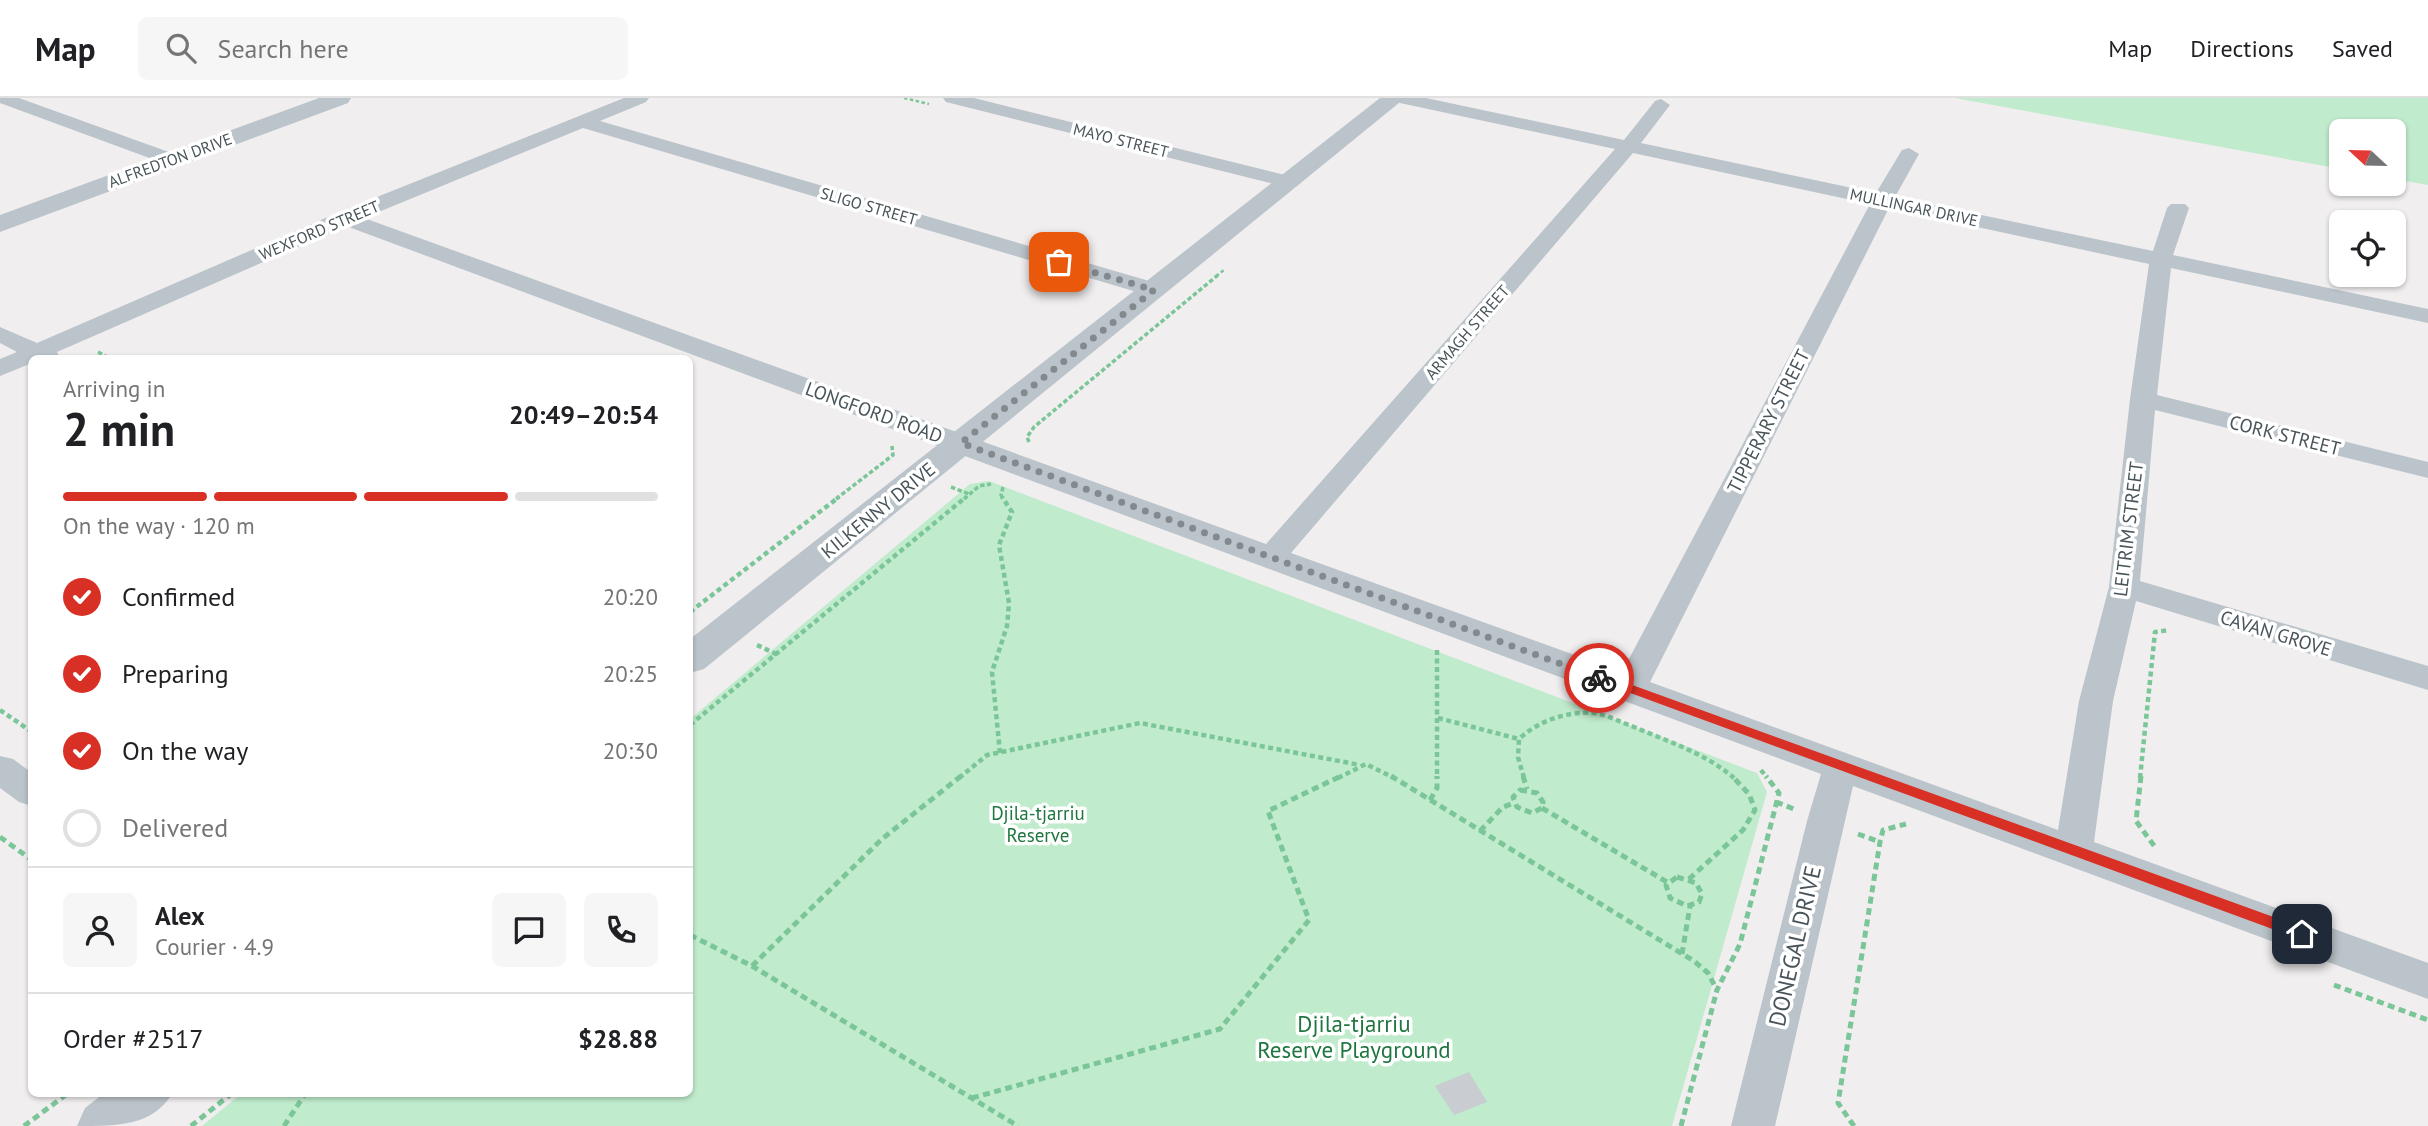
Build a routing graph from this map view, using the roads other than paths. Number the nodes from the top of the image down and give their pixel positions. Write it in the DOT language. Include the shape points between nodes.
graph roads {
  1 [pos="2,98"];
  2 [pos="340,98"];
  3 [pos="640,98"];
  4 [pos="952,98"];
  5 [pos="1394,98"];
  6 [pos="1400,98"];
  7 [pos="1661,105"];
  8 [pos="584,122"];
  9 [pos="1629,146"];
  10 [pos="1909,155"];
  11 [pos="170,159"];
  12 [pos="1290,181"];
  13 [pos="1882,201"];
  14 [pos="2178,208"];
  15 [pos="345,218"];
  16 [pos="0,224"];
  17 [pos="2161,259"];
  18 [pos="1154,290"];
  19 [pos="2428,316"];
  20 [pos="0,334"];
  21 [pos="44,355"];
  22 [pos="28,360"];
  23 [pos="0,368"];
  24 [pos="2143,399"];
  25 [pos="961,443"];
  26 [pos="2428,470"];
  27 [pos="1271,557"];
  28 [pos="2124,587"];
  29 [pos="693,657"];
  30 [pos="2428,678"];
  31 [pos="1630,689"];
  32 [pos="1841,767"];
  33 [pos="0,769"];
  34 [pos="28,789"];
  35 [pos="2074,849"];
  36 [pos="2428,981"];
  37 [pos="141,1097"];
  38 [pos="104,1126"];
  39 [pos="1753,1126"];
  1 -- 11 [label="street"];
  2 -- 11 [label="street, ALFREDTON DRIVE"];
  3 -- 8 [label="street, WEXFORD STREET"];
  4 -- 12 [label="street, MAYO STREET"];
  5 -- 12 [label="street, KILKENNY DRIVE"];
  6 -- 9 [label="street, MULLINGAR DRIVE"];
  7 -- 9 [label="street, ARMAGH STREET"];
  8 -- 15 [label="street, WEXFORD STREET"];
  8 -- 18 [label="street, SLIGO STREET"];
  9 -- 13 [label="street, MULLINGAR DRIVE"];
  9 -- 27 [label="street, ARMAGH STREET"];
  10 -- 13 [label="street, TIPPERARY STREET"];
  11 -- 16 [label="street, ALFREDTON DRIVE"];
  12 -- 18 [label="street, KILKENNY DRIVE"];
  13 -- 17 [label="street, MULLINGAR DRIVE"];
  13 -- 31 [label="street, TIPPERARY STREET"];
  14 -- 17 [label="street, LEITRIM STREET"];
  15 -- 21 [label="street, WEXFORD STREET"];
  15 -- 25 [label="street, LONGFORD ROAD"];
  17 -- 19 [label="street, MULLINGAR DRIVE"];
  17 -- 24 [label="street, LEITRIM STREET"];
  18 -- 25 [label="street, KILKENNY DRIVE"];
  20 -- 21 [label="street"];
  22 -- 23 [label="street, WEXFORD STREET"];
  24 -- 26 [label="street, CORK STREET"];
  24 -- 28 [label="street, LEITRIM STREET"];
  25 -- 27 [label="street, LONGFORD ROAD" via="1015,473"];
  25 -- 29 [label="street, KILKENNY DRIVE"];
  27 -- 31 [label="street, LONGFORD ROAD"];
  28 -- 30 [label="street, CAVAN GROVE"];
  28 -- 35 [label="street, LEITRIM STREET" via="2096,701"];
  31 -- 32 [label="street, LONGFORD ROAD"];
  32 -- 35 [label="street, LONGFORD ROAD"];
  32 -- 39 [label="street, DONEGAL DRIVE"];
  33 -- 34 [label="street"];
  35 -- 36 [label="street, LONGFORD ROAD"];
  37 -- 38 [label="street"];
}
